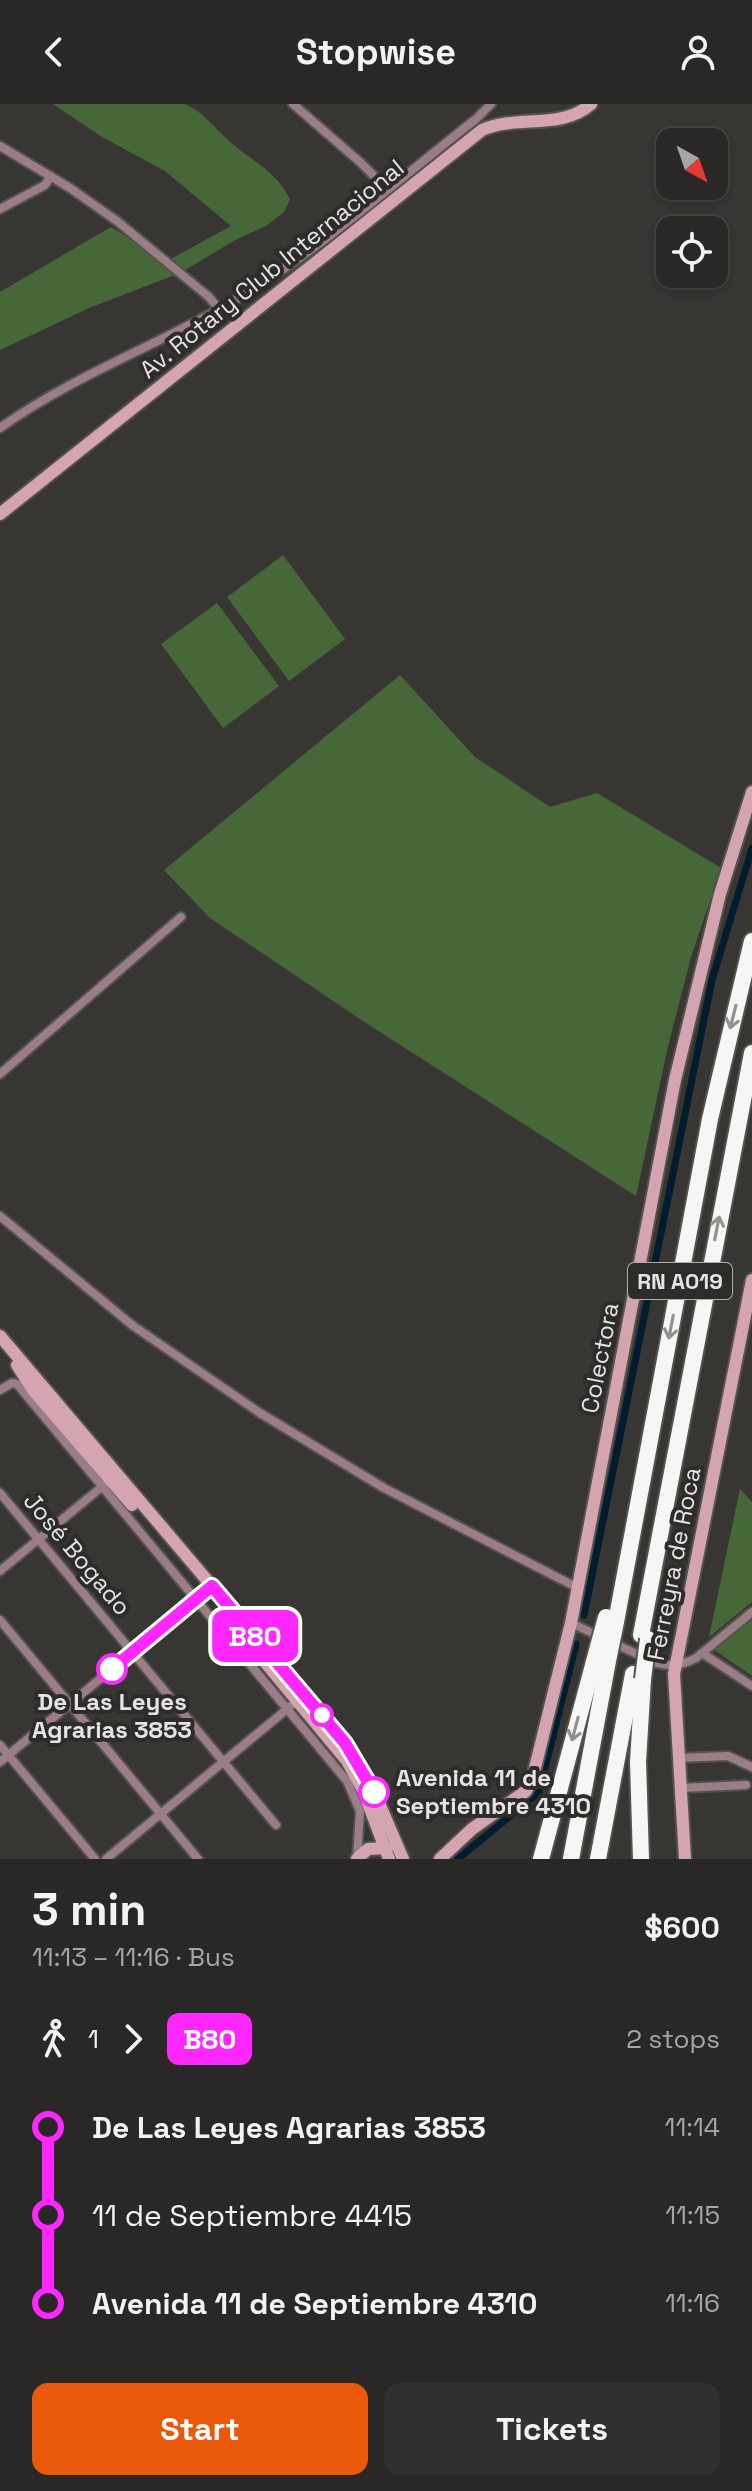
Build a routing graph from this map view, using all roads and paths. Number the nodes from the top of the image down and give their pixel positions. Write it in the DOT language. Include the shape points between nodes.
graph roads {
  1 [pos="293,104"];
  2 [pos="491,104"];
  3 [pos="591,104"];
  4 [pos="0,146"];
  5 [pos="51,176"];
  6 [pos="387,189"];
  7 [pos="0,209"];
  8 [pos="219,309"];
  9 [pos="0,428"];
  10 [pos="0,514"];
  11 [pos="752,792"];
  12 [pos="181,917"];
  13 [pos="752,941"];
  14 [pos="752,1053"];
  15 [pos="0,1074"];
  16 [pos="0,1216"];
  17 [pos="752,1280"];
  18 [pos="2,1338"];
  19 [pos="747,1338"];
  20 [pos="0,1390"];
  21 [pos="110,1480"];
  22 [pos="0,1493"];
  23 [pos="39,1539"];
  24 [pos="0,1571"];
  25 [pos="578,1588"];
  26 [pos="205,1592"];
  27 [pos="752,1612"];
  28 [pos="0,1620"];
  29 [pos="571,1623"];
  30 [pos="132,1652"];
  31 [pos="702,1653"];
  32 [pos="602,1657"];
  33 [pos="676,1665"];
  34 [pos="638,1676"];
  35 [pos="752,1686"];
  36 [pos="298,1700"];
  37 [pos="70,1704"];
  38 [pos="287,1710"];
  39 [pos="0,1745"];
  40 [pos="8,1755"];
  41 [pos="678,1758"];
  42 [pos="0,1762"];
  43 [pos="225,1763"];
  44 [pos="752,1767"];
  45 [pos="746,1785"];
  46 [pos="680,1788"];
  47 [pos="161,1814"];
  48 [pos="276,1825"];
  49 [pos="395,1855"];
  50 [pos="444,1856"];
  51 [pos="95,1859"];
  52 [pos="106,1859"];
  53 [pos="198,1859"];
  54 [pos="357,1859"];
  55 [pos="541,1859"];
  56 [pos="571,1859"];
  57 [pos="598,1859"];
  58 [pos="641,1859"];
  59 [pos="685,1859"];
  1 -- 6 [label="street"];
  2 -- 6 [label="street"];
  3 -- 10 [label="main road, Av. Rotary Club Internacional" via="570,118 482,130"];
  4 -- 5 [label="street"];
  5 -- 7 [label="street" via="45,185"];
  5 -- 8 [label="street" via="126,228"];
  6 -- 8 [label="street" via="292,262"];
  8 -- 9 [label="street"];
  11 -- 25 [label="main road, Colectora" via="720,894 675,1080"];
  12 -- 15 [label="street"];
  13 -- 32 [label="highway, RN A019, one-way, bridge" via="718,1082 632,1535"];
  34 -- 14 [label="highway, RN A019, one-way"];
  16 -- 25 [label="street" via="132,1325 260,1413 384,1488"];
  17 -- 19 [label="main road, Ferreyra de Roca"];
  18 -- 21 [label="main road"];
  18 -- 21 [label="main road" via="33,1390"];
  19 -- 33 [label="main road, Ferreyra de Roca"];
  20 -- 21 [label="street" via="17,1384"];
  21 -- 23 [label="street"];
  21 -- 26 [label="main road"];
  21 -- 26 [label="street"];
  22 -- 23 [label="street, José Bogado"];
  23 -- 24 [label="street"];
  23 -- 30 [label="street, José Bogado"];
  25 -- 29 [label="main road, Colectora"];
  26 -- 30 [label="street"];
  26 -- 36 [label="main road"];
  26 -- 38 [label="street"];
  26 -- 49 [label="main road" via="354,1756 371,1784"];
  27 -- 31 [label="street"];
  28 -- 37 [label="street"];
  29 -- 33 [label="street" via="656,1663"];
  29 -- 50 [label="main road, Colectora" via="530,1784"];
  30 -- 37 [label="street"];
  30 -- 43 [label="street, José Bogado"];
  31 -- 33 [label="street"];
  31 -- 35 [label="street"];
  32 -- 55 [label="highway, one-way"];
  32 -- 56 [label="highway"];
  33 -- 41 [label="main road, Ferreyra de Roca"];
  34 -- 57 [label="highway"];
  34 -- 58 [label="highway"];
  36 -- 38 [label="street"];
  36 -- 49 [label="main road" via="356,1776"];
  37 -- 40 [label="street"];
  37 -- 47 [label="street"];
  38 -- 43 [label="street"];
  38 -- 54 [label="street" via="352,1788 360,1811"];
  39 -- 40 [label="street"];
  40 -- 42 [label="street"];
  40 -- 51 [label="street"];
  41 -- 44 [label="street" via="728,1756"];
  41 -- 46 [label="main road, Ferreyra de Roca"];
  43 -- 47 [label="street"];
  43 -- 48 [label="street, José Bogado"];
  45 -- 46 [label="street"];
  46 -- 59 [label="main road, Ferreyra de Roca"];
  47 -- 52 [label="street"];
  47 -- 53 [label="street"];
  49 -- 54 [label="main road" via="368,1849"];
}
